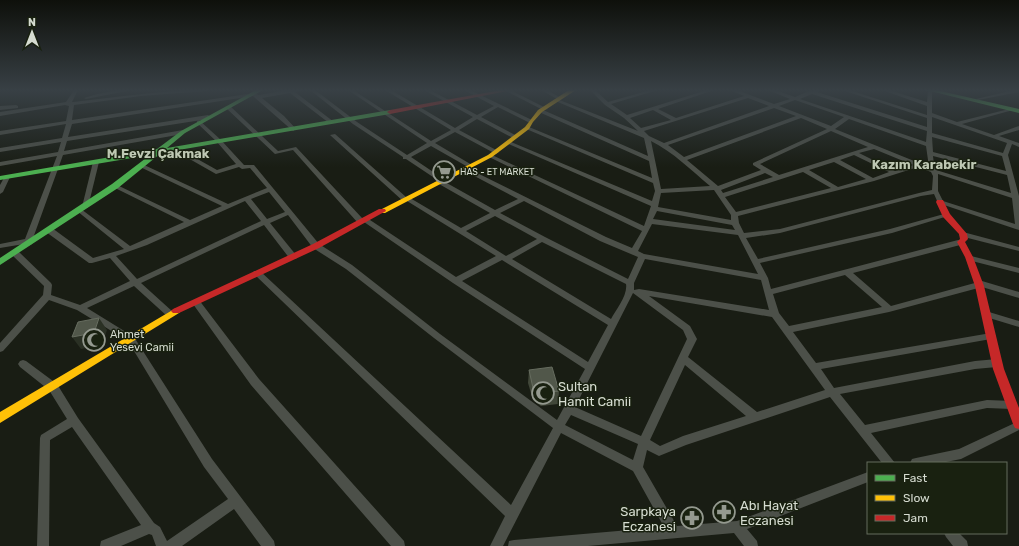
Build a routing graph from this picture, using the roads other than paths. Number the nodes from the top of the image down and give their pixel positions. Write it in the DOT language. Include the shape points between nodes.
graph roads {
  1 [pos="69,115"];
  2 [pos="125,115"];
  3 [pos="211,115"];
  4 [pos="237,115"];
  5 [pos="280,115"];
  6 [pos="322,115"];
  7 [pos="345,115"];
  8 [pos="367,115"];
  9 [pos="389,115"];
  10 [pos="430,115"];
  11 [pos="472,115"];
  12 [pos="480,115"];
  13 [pos="512,115"];
  14 [pos="538,115"];
  15 [pos="555,115"];
  16 [pos="599,115"];
  17 [pos="630,115"];
  18 [pos="667,115"];
  19 [pos="690,115"];
  20 [pos="749,115"];
  21 [pos="844,115"];
  22 [pos="882,115"];
  23 [pos="991,115"];
  24 [pos="801,116"];
  25 [pos="929,116"];
  26 [pos="208,117"];
  27 [pos="626,117"];
  28 [pos="849,117"];
  29 [pos="476,118"];
  30 [pos="350,119"];
  31 [pos="676,120"];
  32 [pos="198,122"];
  33 [pos="331,122"];
  34 [pos="69,124"];
  35 [pos="957,124"];
  36 [pos="528,125"];
  37 [pos="1019,128"];
  38 [pos="293,129"];
  39 [pos="831,129"];
  40 [pos="455,130"];
  41 [pos="183,132"];
  42 [pos="930,132"];
  43 [pos="0,133"];
  44 [pos="644,133"];
  45 [pos="257,134"];
  46 [pos="333,135"];
  47 [pos="994,136"];
  48 [pos="0,137"];
  49 [pos="64,140"];
  50 [pos="512,140"];
  51 [pos="219,141"];
  52 [pos="1010,142"];
  53 [pos="431,143"];
  54 [pos="664,145"];
  55 [pos="929,145"];
  56 [pos="1019,145"];
  57 [pos="873,147"];
  58 [pos="174,148"];
  59 [pos="0,150"];
  60 [pos="159,151"];
  61 [pos="854,153"];
  62 [pos="930,153"];
  63 [pos="59,154"];
  64 [pos="493,154"];
  65 [pos="1005,155"];
  66 [pos="405,158"];
  67 [pos="683,159"];
  68 [pos="834,159"];
  69 [pos="652,160"];
  70 [pos="96,162"];
  71 [pos="0,164"];
  72 [pos="140,165"];
  73 [pos="240,165"];
  74 [pos="918,165"];
  75 [pos="468,167"];
  76 [pos="56,168"];
  77 [pos="766,170"];
  78 [pos="805,170"];
  79 [pos="934,171"];
  80 [pos="895,173"];
  81 [pos="1010,174"];
  82 [pos="4,178"];
  83 [pos="779,178"];
  84 [pos="872,180"];
  85 [pos="442,182"];
  86 [pos="115,186"];
  87 [pos="657,186"];
  88 [pos="836,188"];
  89 [pos="270,189"];
  90 [pos="717,191"];
  91 [pos="0,192"];
  92 [pos="935,192"];
  93 [pos="1017,198"];
  94 [pos="247,199"];
  95 [pos="523,199"];
  96 [pos="406,200"];
  97 [pos="940,202"];
  98 [pos="228,206"];
  99 [pos="654,206"];
  100 [pos="82,208"];
  101 [pos="288,213"];
  102 [pos="495,213"];
  103 [pos="946,215"];
  104 [pos="735,219"];
  105 [pos="363,220"];
  106 [pos="649,221"];
  107 [pos="265,222"];
  108 [pos="191,223"];
  109 [pos="1019,228"];
  110 [pos="49,230"];
  111 [pos="646,230"];
  112 [pos="460,231"];
  113 [pos="742,235"];
  114 [pos="962,238"];
  115 [pos="542,239"];
  116 [pos="28,242"];
  117 [pos="0,246"];
  118 [pos="316,246"];
  119 [pos="129,249"];
  120 [pos="1019,249"];
  121 [pos="15,253"];
  122 [pos="638,254"];
  123 [pos="112,256"];
  124 [pos="293,256"];
  125 [pos="504,258"];
  126 [pos="971,258"];
  127 [pos="0,262"];
  128 [pos="755,262"];
  129 [pos="1019,271"];
  130 [pos="847,272"];
  131 [pos="257,273"];
  132 [pos="764,278"];
  133 [pos="456,281"];
  134 [pos="136,283"];
  135 [pos="982,284"];
  136 [pos="633,288"];
  137 [pos="769,292"];
  138 [pos="1019,295"];
  139 [pos="47,296"];
  140 [pos="196,302"];
  141 [pos="80,308"];
  142 [pos="889,309"];
  143 [pos="170,314"];
  144 [pos="775,314"];
  145 [pos="989,315"];
  146 [pos="613,324"];
  147 [pos="1019,324"];
  148 [pos="786,330"];
  149 [pos="991,336"];
  150 [pos="131,339"];
  151 [pos="0,349"];
  152 [pos="683,358"];
  153 [pos="997,363"];
  154 [pos="23,364"];
  155 [pos="813,367"];
  156 [pos="591,368"];
  157 [pos="53,387"];
  158 [pos="832,392"];
  159 [pos="1012,405"];
  160 [pos="568,409"];
  161 [pos="0,418"];
  162 [pos="755,418"];
  163 [pos="74,421"];
  164 [pos="1019,424"];
  165 [pos="559,427"];
  166 [pos="862,430"];
  167 [pos="644,442"];
  168 [pos="888,462"];
  169 [pos="921,462"];
  170 [pos="637,467"];
  171 [pos="867,477"];
  172 [pos="235,501"];
  173 [pos="512,514"];
  174 [pos="150,527"];
  175 [pos="737,527"];
  176 [pos="674,533"];
  177 [pos="951,534"];
  178 [pos="44,546"];
  179 [pos="106,546"];
  180 [pos="164,546"];
  181 [pos="171,546"];
  182 [pos="269,546"];
  183 [pos="399,546"];
  184 [pos="496,546"];
  185 [pos="514,546"];
  186 [pos="752,546"];
  187 [pos="962,546"];
  1 -- 34 [label="street"];
  2 -- 34 [label="street"];
  3 -- 26 [label="main road"];
  4 -- 45 [label="street"];
  5 -- 38 [label="street"];
  6 -- 33 [label="street"];
  7 -- 30 [label="street"];
  8 -- 30 [label="main road"];
  9 -- 53 [label="street"];
  10 -- 40 [label="street"];
  11 -- 29 [label="street"];
  12 -- 29 [label="street"];
  13 -- 36 [label="street"];
  14 -- 36 [label="main road"];
  15 -- 69 [label="street"];
  16 -- 44 [label="street"];
  17 -- 27 [label="street"];
  18 -- 31 [label="street"];
  19 -- 31 [label="street"];
  20 -- 54 [label="street"];
  21 -- 28 [label="street"];
  22 -- 42 [label="street"];
  23 -- 35 [label="street"];
  24 -- 39 [label="street"];
  24 -- 67 [label="street"];
  25 -- 35 [label="street"];
  25 -- 42 [label="street"];
  26 -- 32 [label="main road"];
  26 -- 49 [label="street"];
  27 -- 44 [label="street"];
  28 -- 39 [label="street"];
  28 -- 55 [label="street"];
  29 -- 40 [label="street"];
  29 -- 50 [label="street"];
  30 -- 33 [label="main road"];
  30 -- 66 [label="street"];
  31 -- 44 [label="street"];
  32 -- 41 [label="main road"];
  32 -- 51 [label="street"];
  33 -- 38 [label="main road"];
  34 -- 43 [label="street"];
  34 -- 48 [label="street"];
  34 -- 49 [label="street"];
  35 -- 47 [label="street"];
  36 -- 50 [label="main road"];
  36 -- 87 [label="street"];
  37 -- 47 [label="street"];
  38 -- 45 [label="main road"];
  39 -- 57 [label="street"];
  39 -- 77 [label="street" via="755,164"];
  40 -- 53 [label="street"];
  40 -- 64 [label="street"];
  41 -- 60 [label="main road"];
  41 -- 63 [label="street"];
  42 -- 55 [label="street"];
  42 -- 65 [label="street"];
  44 -- 54 [label="street"];
  44 -- 69 [label="street"];
  45 -- 51 [label="main road"];
  45 -- 105 [label="street" via="277,153 294,148"];
  46 -- 96 [label="street"];
  47 -- 52 [label="street"];
  49 -- 59 [label="street"];
  49 -- 63 [label="street"];
  50 -- 64 [label="main road"];
  50 -- 99 [label="street"];
  51 -- 58 [label="main road"];
  51 -- 73 [label="street"];
  52 -- 56 [label="street"];
  52 -- 65 [label="street"];
  53 -- 66 [label="street"];
  53 -- 75 [label="street"];
  54 -- 67 [label="street"];
  55 -- 62 [label="street"];
  57 -- 61 [label="street"];
  57 -- 74 [label="street"];
  58 -- 60 [label="main road"];
  58 -- 73 [label="street" via="216,172"];
  60 -- 70 [label="main road"];
  60 -- 72 [label="main road"];
  61 -- 68 [label="street"];
  61 -- 80 [label="street"];
  62 -- 79 [label="street"];
  62 -- 81 [label="street"];
  63 -- 71 [label="street"];
  63 -- 76 [label="street"];
  64 -- 75 [label="main road"];
  64 -- 111 [label="street"];
  65 -- 81 [label="street"];
  66 -- 85 [label="street"];
  67 -- 90 [label="street"];
  68 -- 78 [label="street"];
  68 -- 84 [label="street"];
  69 -- 87 [label="street"];
  70 -- 76 [label="main road"];
  70 -- 100 [label="street"];
  72 -- 86 [label="main road"];
  72 -- 98 [label="street"];
  73 -- 89 [label="street" via="252,166"];
  74 -- 79 [label="street"];
  74 -- 80 [label="street"];
  75 -- 85 [label="main road"];
  75 -- 95 [label="street"];
  76 -- 82 [label="main road"];
  76 -- 116 [label="street"];
  77 -- 83 [label="street"];
  77 -- 90 [label="street"];
  78 -- 83 [label="street"];
  78 -- 88 [label="street"];
  79 -- 92 [label="street"];
  79 -- 93 [label="street"];
  80 -- 84 [label="street"];
  81 -- 93 [label="street"];
  82 -- 91 [label="street"];
  83 -- 90 [label="street"];
  84 -- 88 [label="street"];
  85 -- 96 [label="main road"];
  85 -- 102 [label="street"];
  86 -- 100 [label="main road"];
  86 -- 108 [label="street"];
  87 -- 90 [label="street"];
  87 -- 99 [label="street"];
  88 -- 104 [label="street"];
  89 -- 94 [label="street"];
  89 -- 101 [label="street"];
  90 -- 104 [label="street"];
  92 -- 97 [label="street"];
  92 -- 113 [label="street" via="780,231"];
  93 -- 109 [label="street"];
  94 -- 98 [label="street"];
  94 -- 107 [label="street"];
  95 -- 102 [label="street"];
  95 -- 122 [label="street"];
  96 -- 105 [label="main road"];
  96 -- 112 [label="street"];
  97 -- 103 [label="main road"];
  97 -- 109 [label="street"];
  98 -- 108 [label="street"];
  99 -- 104 [label="street"];
  99 -- 106 [label="street"];
  100 -- 110 [label="main road"];
  100 -- 119 [label="street"];
  101 -- 107 [label="street"];
  101 -- 118 [label="street"];
  102 -- 112 [label="street"];
  102 -- 115 [label="street"];
  103 -- 114 [label="main road"];
  103 -- 128 [label="street" via="892,231"];
  104 -- 113 [label="street"];
  105 -- 118 [label="main road"];
  105 -- 133 [label="street"];
  106 -- 111 [label="street"];
  106 -- 113 [label="street"];
  107 -- 124 [label="street"];
  107 -- 134 [label="street"];
  108 -- 119 [label="street"];
  110 -- 116 [label="main road"];
  110 -- 123 [label="street" via="92,261"];
  111 -- 122 [label="street"];
  112 -- 125 [label="street"];
  113 -- 128 [label="street"];
  114 -- 120 [label="street"];
  114 -- 126 [label="main road"];
  114 -- 130 [label="street"];
  115 -- 125 [label="street"];
  115 -- 136 [label="street"];
  116 -- 117 [label="street"];
  116 -- 121 [label="main road"];
  118 -- 124 [label="main road"];
  118 -- 165 [label="street" via="349,267"];
  119 -- 123 [label="street"];
  121 -- 127 [label="main road"];
  121 -- 139 [label="street" via="48,285"];
  122 -- 132 [label="street"];
  122 -- 136 [label="street"];
  123 -- 134 [label="street"];
  124 -- 131 [label="main road"];
  125 -- 133 [label="street"];
  125 -- 146 [label="street"];
  126 -- 129 [label="street"];
  126 -- 135 [label="main road"];
  128 -- 132 [label="street"];
  130 -- 137 [label="street"];
  130 -- 142 [label="street"];
  131 -- 140 [label="main road"];
  131 -- 173 [label="street"];
  132 -- 137 [label="street"];
  133 -- 156 [label="street"];
  134 -- 141 [label="street"];
  134 -- 143 [label="street"];
  135 -- 138 [label="street"];
  135 -- 142 [label="street"];
  135 -- 145 [label="main road"];
  136 -- 144 [label="street"];
  136 -- 146 [label="street"];
  136 -- 152 [label="street" via="687,328 692,339"];
  137 -- 144 [label="street"];
  139 -- 141 [label="street"];
  139 -- 151 [label="street"];
  140 -- 143 [label="main road"];
  140 -- 183 [label="street" via="255,382"];
  141 -- 150 [label="street"];
  142 -- 148 [label="street"];
  143 -- 150 [label="main road"];
  144 -- 148 [label="street"];
  145 -- 147 [label="street"];
  145 -- 149 [label="main road"];
  146 -- 156 [label="street"];
  148 -- 155 [label="street"];
  149 -- 153 [label="main road"];
  149 -- 155 [label="street"];
  150 -- 157 [label="main road"];
  150 -- 172 [label="street" via="208,463"];
  152 -- 162 [label="street"];
  152 -- 167 [label="street"];
  153 -- 158 [label="street"];
  153 -- 159 [label="main road"];
  154 -- 157 [label="street"];
  155 -- 158 [label="street"];
  156 -- 160 [label="street"];
  157 -- 161 [label="main road"];
  157 -- 163 [label="street"];
  158 -- 162 [label="street"];
  158 -- 166 [label="street"];
  159 -- 164 [label="main road"];
  159 -- 166 [label="street" via="987,404"];
  160 -- 165 [label="street"];
  160 -- 167 [label="street"];
  162 -- 167 [label="street" via="659,451"];
  163 -- 174 [label="street"];
  163 -- 178 [label="street" via="45,438"];
  164 -- 169 [label="street" via="961,454"];
  165 -- 170 [label="street"];
  165 -- 173 [label="street"];
  166 -- 168 [label="street"];
  167 -- 170 [label="street"];
  170 -- 176 [label="street"];
  171 -- 175 [label="street"];
  172 -- 181 [label="street"];
  172 -- 182 [label="street"];
  173 -- 184 [label="street"];
  174 -- 179 [label="street"];
  174 -- 180 [label="street" via="156,531"];
  175 -- 176 [label="street"];
  175 -- 186 [label="street"];
  176 -- 185 [label="street"];
  177 -- 187 [label="street"];
}
